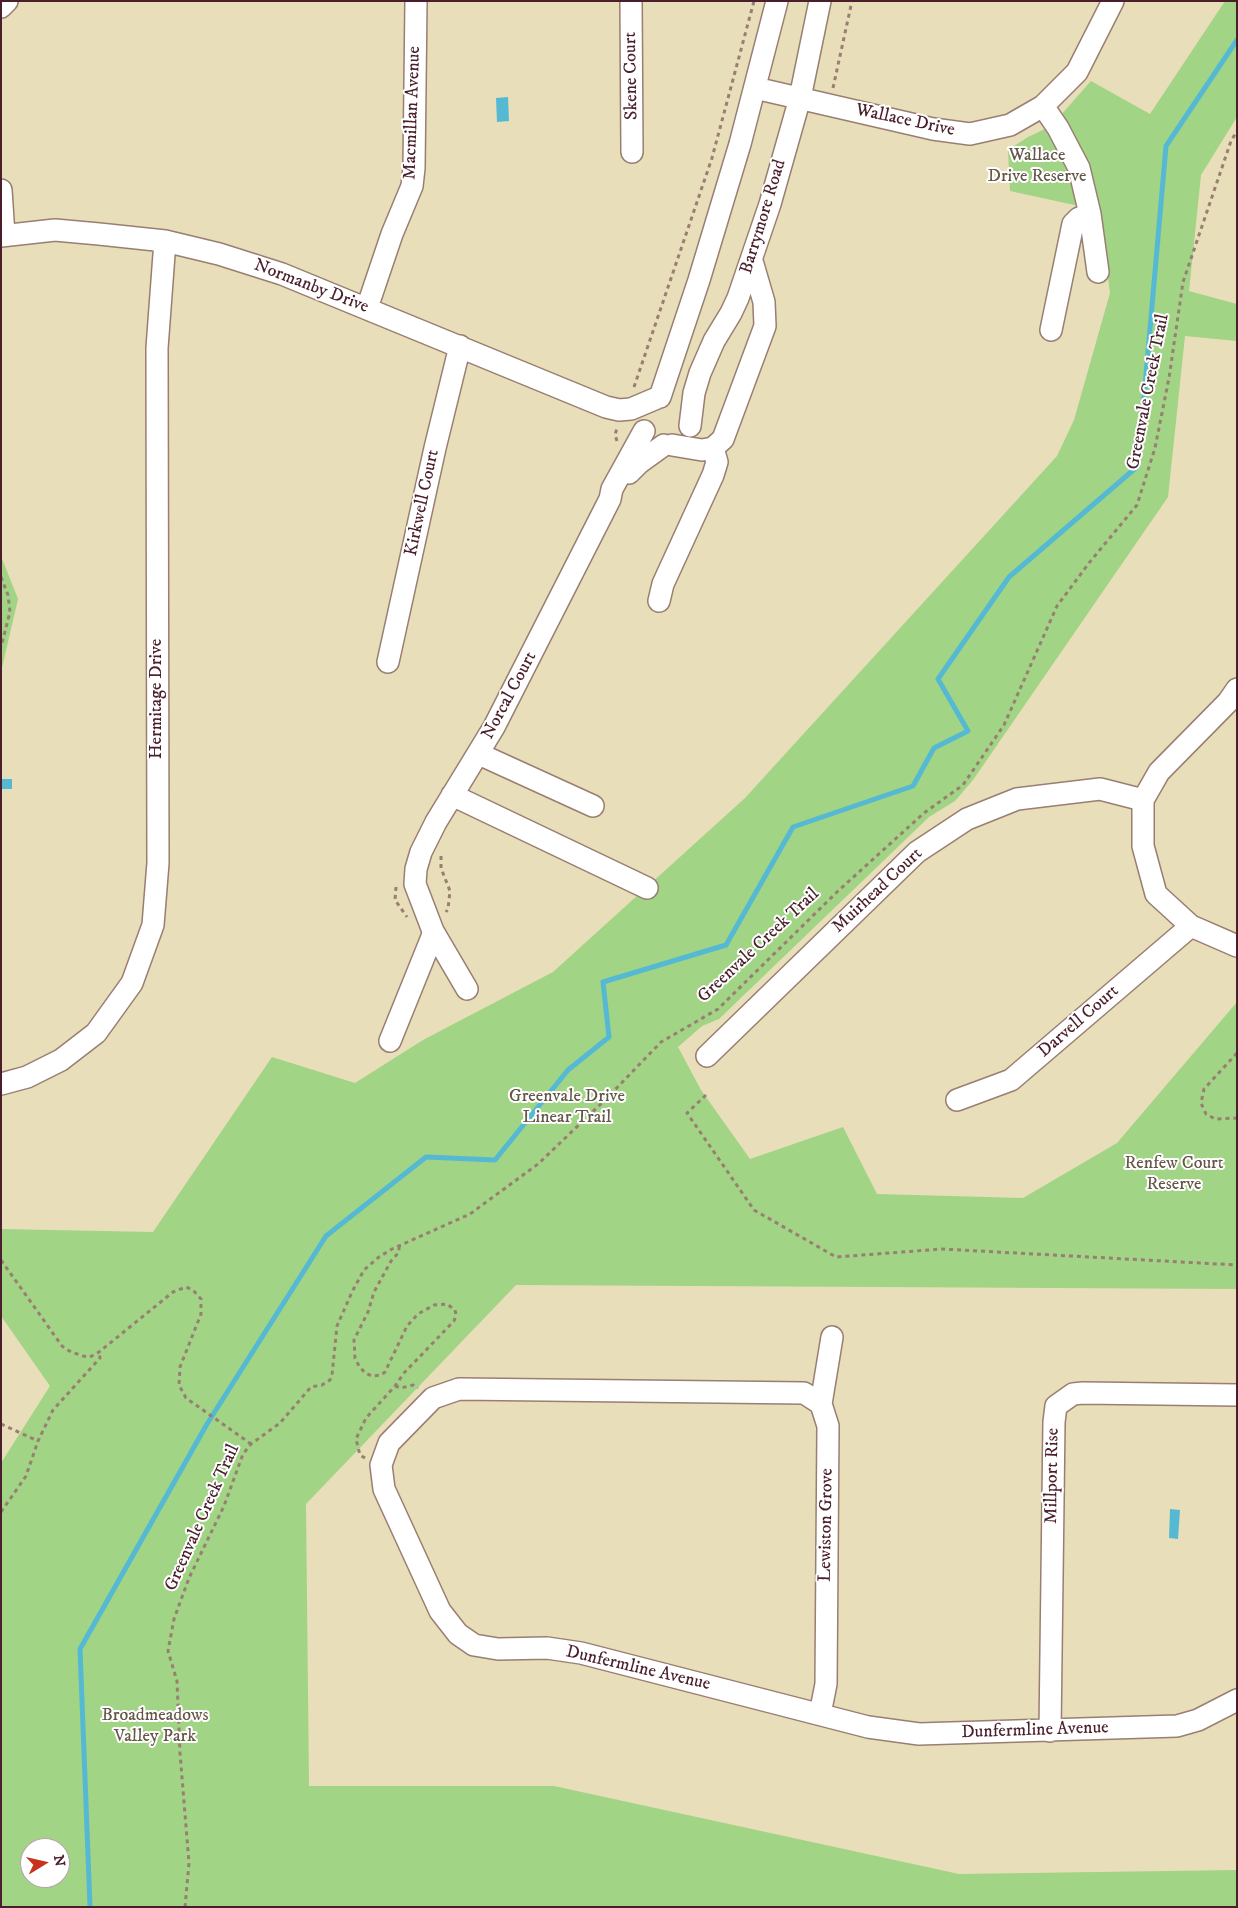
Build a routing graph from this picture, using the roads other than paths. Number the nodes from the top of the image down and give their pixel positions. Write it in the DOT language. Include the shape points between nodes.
graph roads {
  1 [pos="7,1"];
  2 [pos="416,1"];
  3 [pos="631,1"];
  4 [pos="777,1"];
  5 [pos="820,1"];
  6 [pos="1113,1"];
  7 [pos="1,7"];
  8 [pos="755,88"];
  9 [pos="800,98"];
  10 [pos="1043,106"];
  11 [pos="632,152"];
  12 [pos="1,190"];
  13 [pos="1090,214"];
  14 [pos="3,235"];
  15 [pos="165,241"];
  16 [pos="752,261"];
  17 [pos="1098,272"];
  18 [pos="367,308"];
  19 [pos="1052,330"];
  20 [pos="460,346"];
  21 [pos="658,398"];
  22 [pos="617,418"];
  23 [pos="690,426"];
  24 [pos="643,429"];
  25 [pos="674,446"];
  26 [pos="714,448"];
  27 [pos="610,499"];
  28 [pos="661,592"];
  29 [pos="388,662"];
  30 [pos="1237,689"];
  31 [pos="479,754"];
  32 [pos="452,795"];
  33 [pos="1143,800"];
  34 [pos="594,806"];
  35 [pos="646,888"];
  36 [pos="431,926"];
  37 [pos="1191,926"];
  38 [pos="1237,946"];
  39 [pos="467,989"];
  40 [pos="390,1040"];
  41 [pos="707,1056"];
  42 [pos="1,1084"];
  43 [pos="957,1100"];
  44 [pos="832,1337"];
  45 [pos="1237,1395"];
  46 [pos="821,1404"];
  47 [pos="1237,1700"];
  48 [pos="820,1714"];
  49 [pos="1050,1731"];
  1 -- 7 [label="street"];
  2 -- 18 [label="street, Macmillan Avenue" via="412,186"];
  3 -- 11 [label="street, Skene Court"];
  4 -- 8 [label="street"];
  5 -- 9 [label="street, Barrymore Road"];
  6 -- 10 [label="street, Wallace Drive" via="1077,72"];
  8 -- 9 [label="street, Wallace Drive"];
  8 -- 21 [label="street" via="720,214"];
  9 -- 10 [label="street, Wallace Drive" via="932,130 970,134 1010,124"];
  9 -- 16 [label="street, Barrymore Road"];
  10 -- 13 [label="street" via="1079,168"];
  12 -- 14 [label="street"];
  13 -- 17 [label="street"];
  13 -- 19 [label="street" via="1078,218 1073,224"];
  14 -- 15 [label="street, Normanby Drive" via="55,230"];
  15 -- 18 [label="street, Normanby Drive" via="282,274"];
  15 -- 42 [label="street, Hermitage Drive" via="156,348 158,863 153,925 132,983 96,1032 61,1060 27,1077"];
  16 -- 23 [label="street, Barrymore Road" via="731,313 703,366 694,393"];
  16 -- 26 [label="street" via="764,302 765,326 723,439"];
  18 -- 20 [label="street, Normanby Drive"];
  20 -- 22 [label="street, Normanby Drive"];
  20 -- 29 [label="street, Kirkwell Court"];
  21 -- 22 [label="street"];
  21 -- 23 [label="street" via="674,397 681,401 689,412"];
  21 -- 24 [label="street" via="644,410"];
  22 -- 24 [label="street, Normanby Drive"];
  23 -- 25 [label="street" via="684,438"];
  24 -- 25 [label="street" via="656,443"];
  24 -- 27 [label="street, Norcal Court" via="612,488"];
  25 -- 26 [label="street" via="702,450"];
  25 -- 27 [label="street, Norcal Court" via="639,463"];
  26 -- 28 [label="street" via="717,462 713,475"];
  27 -- 31 [label="street, Norcal Court"];
  30 -- 33 [label="street" via="1158,772"];
  31 -- 32 [label="street, Norcal Court"];
  31 -- 34 [label="street"];
  32 -- 35 [label="street"];
  32 -- 36 [label="street, Norcal Court" via="421,852 416,869 415,884"];
  33 -- 37 [label="street" via="1143,846 1156,894"];
  33 -- 41 [label="street, Muirhead Court" via="1100,789 1017,799 967,819 917,852"];
  36 -- 39 [label="street, Norcal Court"];
  36 -- 40 [label="street" via="429,947"];
  37 -- 38 [label="street"];
  37 -- 43 [label="street, Darvell Court" via="1011,1080"];
  44 -- 46 [label="street, Lewiston Grove"];
  45 -- 49 [label="street, Millport Rise" via="1083,1393 1073,1394 1056,1406"];
  46 -- 48 [label="street, Lewiston Grove" via="828,1426 826,1684"];
  46 -- 48 [label="street, Dunfermline Avenue" via="804,1393 459,1389 433,1398 389,1443 381,1465 384,1489 440,1611 458,1634 474,1645 582,1653"];
  47 -- 49 [label="street, Dunfermline Avenue" via="1198,1720 1177,1726"];
  48 -- 49 [label="street, Dunfermline Avenue" via="881,1730 919,1734"];
}
